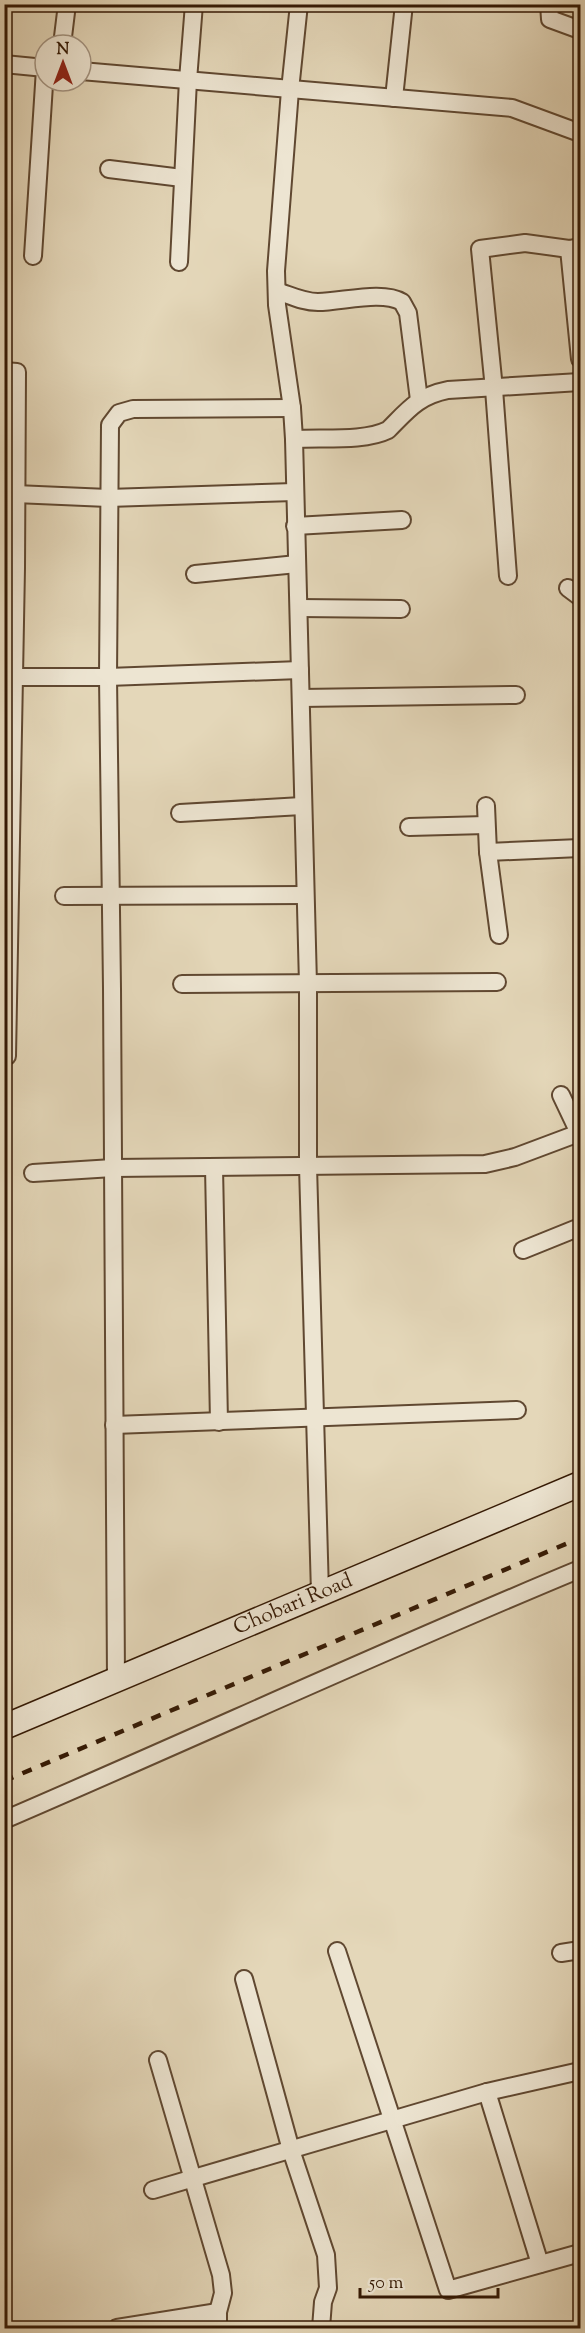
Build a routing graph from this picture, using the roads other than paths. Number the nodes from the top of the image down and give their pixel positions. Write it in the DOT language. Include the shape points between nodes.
graph roads {
  1 [pos="67,4"];
  2 [pos="194,4"];
  3 [pos="299,4"];
  4 [pos="404,4"];
  5 [pos="549,4"];
  6 [pos="580,30"];
  7 [pos="63,33"];
  8 [pos="4,64"];
  9 [pos="33,67"];
  10 [pos="93,72"];
  11 [pos="188,80"];
  12 [pos="290,90"];
  13 [pos="43,93"];
  14 [pos="394,98"];
  15 [pos="580,133"];
  16 [pos="109,169"];
  17 [pos="182,178"];
  18 [pos="575,248"];
  19 [pos="33,256"];
  20 [pos="179,262"];
  21 [pos="277,298"];
  22 [pos="580,359"];
  23 [pos="4,371"];
  24 [pos="580,382"];
  25 [pos="494,389"];
  26 [pos="416,403"];
  27 [pos="292,408"];
  28 [pos="294,439"];
  29 [pos="294,492"];
  30 [pos="15,494"];
  31 [pos="108,498"];
  32 [pos="402,520"];
  33 [pos="295,526"];
  34 [pos="297,564"];
  35 [pos="10,568"];
  36 [pos="195,574"];
  37 [pos="508,576"];
  38 [pos="299,608"];
  39 [pos="401,609"];
  40 [pos="300,669"];
  41 [pos="13,677"];
  42 [pos="108,677"];
  43 [pos="516,695"];
  44 [pos="301,698"];
  45 [pos="8,745"];
  46 [pos="302,806"];
  47 [pos="486,806"];
  48 [pos="180,813"];
  49 [pos="486,825"];
  50 [pos="409,827"];
  51 [pos="580,848"];
  52 [pos="488,852"];
  53 [pos="304,895"];
  54 [pos="64,896"];
  55 [pos="111,897"];
  56 [pos="499,934"];
  57 [pos="497,982"];
  58 [pos="182,984"];
  59 [pos="308,984"];
  60 [pos="4,1056"];
  61 [pos="561,1095"];
  62 [pos="580,1134"];
  63 [pos="308,1166"];
  64 [pos="214,1167"];
  65 [pos="112,1168"];
  66 [pos="33,1173"];
  67 [pos="580,1227"];
  68 [pos="523,1250"];
  69 [pos="517,1410"];
  70 [pos="315,1419"];
  71 [pos="219,1422"];
  72 [pos="114,1425"];
  73 [pos="580,1484"];
  74 [pos="580,1569"];
  75 [pos="320,1593"];
  76 [pos="116,1680"];
  77 [pos="4,1727"];
  78 [pos="4,1820"];
  79 [pos="580,1950"];
  80 [pos="338,1951"];
  81 [pos="561,1953"];
  82 [pos="244,1978"];
  83 [pos="158,2060"];
  84 [pos="580,2071"];
  85 [pos="487,2092"];
  86 [pos="392,2121"];
  87 [pos="291,2150"];
  88 [pos="194,2179"];
  89 [pos="153,2190"];
  90 [pos="580,2254"];
  91 [pos="540,2264"];
  92 [pos="218,2320"];
  93 [pos="117,2328"];
  94 [pos="321,2328"];
  1 -- 7 [label="street"];
  2 -- 11 [label="street"];
  3 -- 12 [label="street"];
  4 -- 14 [label="street"];
  5 -- 6 [label="street" via="550,19"];
  8 -- 9 [label="street"];
  10 -- 11 [label="street"];
  11 -- 12 [label="street"];
  11 -- 17 [label="street"];
  12 -- 14 [label="street"];
  12 -- 21 [label="street"];
  13 -- 19 [label="street"];
  14 -- 15 [label="street" via="512,108"];
  16 -- 17 [label="street"];
  17 -- 20 [label="street"];
  18 -- 22 [label="street"];
  18 -- 25 [label="street" via="525,243 480,249"];
  21 -- 26 [label="street" via="317,302 384,297 402,302 408,313"];
  21 -- 27 [label="street"];
  23 -- 30 [label="street" via="17,372"];
  24 -- 25 [label="street"];
  25 -- 26 [label="street" via="448,390"];
  25 -- 37 [label="street"];
  26 -- 28 [label="street" via="388,430 370,435"];
  27 -- 28 [label="street"];
  27 -- 31 [label="street" via="133,409 119,413 110,424"];
  28 -- 29 [label="street"];
  29 -- 31 [label="street"];
  29 -- 33 [label="street"];
  30 -- 31 [label="street"];
  30 -- 35 [label="street"];
  31 -- 42 [label="street"];
  32 -- 33 [label="street"];
  33 -- 34 [label="street"];
  34 -- 36 [label="street"];
  34 -- 38 [label="street"];
  35 -- 41 [label="street"];
  38 -- 39 [label="street"];
  38 -- 40 [label="street"];
  40 -- 42 [label="street"];
  40 -- 44 [label="street"];
  41 -- 42 [label="street"];
  41 -- 45 [label="street"];
  42 -- 55 [label="street"];
  43 -- 44 [label="street"];
  44 -- 46 [label="street"];
  45 -- 60 [label="street"];
  46 -- 48 [label="street"];
  46 -- 53 [label="street"];
  47 -- 49 [label="street"];
  49 -- 50 [label="street"];
  49 -- 52 [label="street"];
  51 -- 52 [label="street"];
  52 -- 56 [label="street"];
  53 -- 55 [label="street"];
  53 -- 59 [label="street"];
  54 -- 55 [label="street"];
  55 -- 65 [label="street"];
  57 -- 59 [label="street"];
  58 -- 59 [label="street"];
  59 -- 63 [label="street"];
  61 -- 62 [label="street"];
  62 -- 63 [label="street" via="485,1164"];
  63 -- 64 [label="street"];
  63 -- 70 [label="street"];
  64 -- 65 [label="street"];
  64 -- 71 [label="street"];
  65 -- 66 [label="street"];
  65 -- 72 [label="street"];
  67 -- 68 [label="street"];
  69 -- 70 [label="street"];
  70 -- 71 [label="street"];
  70 -- 75 [label="street"];
  71 -- 72 [label="street"];
  72 -- 76 [label="street"];
  73 -- 75 [label="street, Chobari Road"];
  74 -- 78 [label="street"];
  75 -- 76 [label="street, Chobari Road"];
  76 -- 77 [label="street, Chobari Road"];
  79 -- 81 [label="street"];
  80 -- 86 [label="street"];
  82 -- 87 [label="street"];
  83 -- 88 [label="street"];
  84 -- 85 [label="street"];
  85 -- 86 [label="street"];
  85 -- 91 [label="street"];
  86 -- 87 [label="street"];
  86 -- 91 [label="street" via="448,2289"];
  87 -- 88 [label="street"];
  87 -- 94 [label="street" via="326,2255 328,2288"];
  88 -- 89 [label="street"];
  88 -- 92 [label="street" via="221,2275 223,2294"];
  90 -- 91 [label="street"];
  92 -- 93 [label="street"];
}
